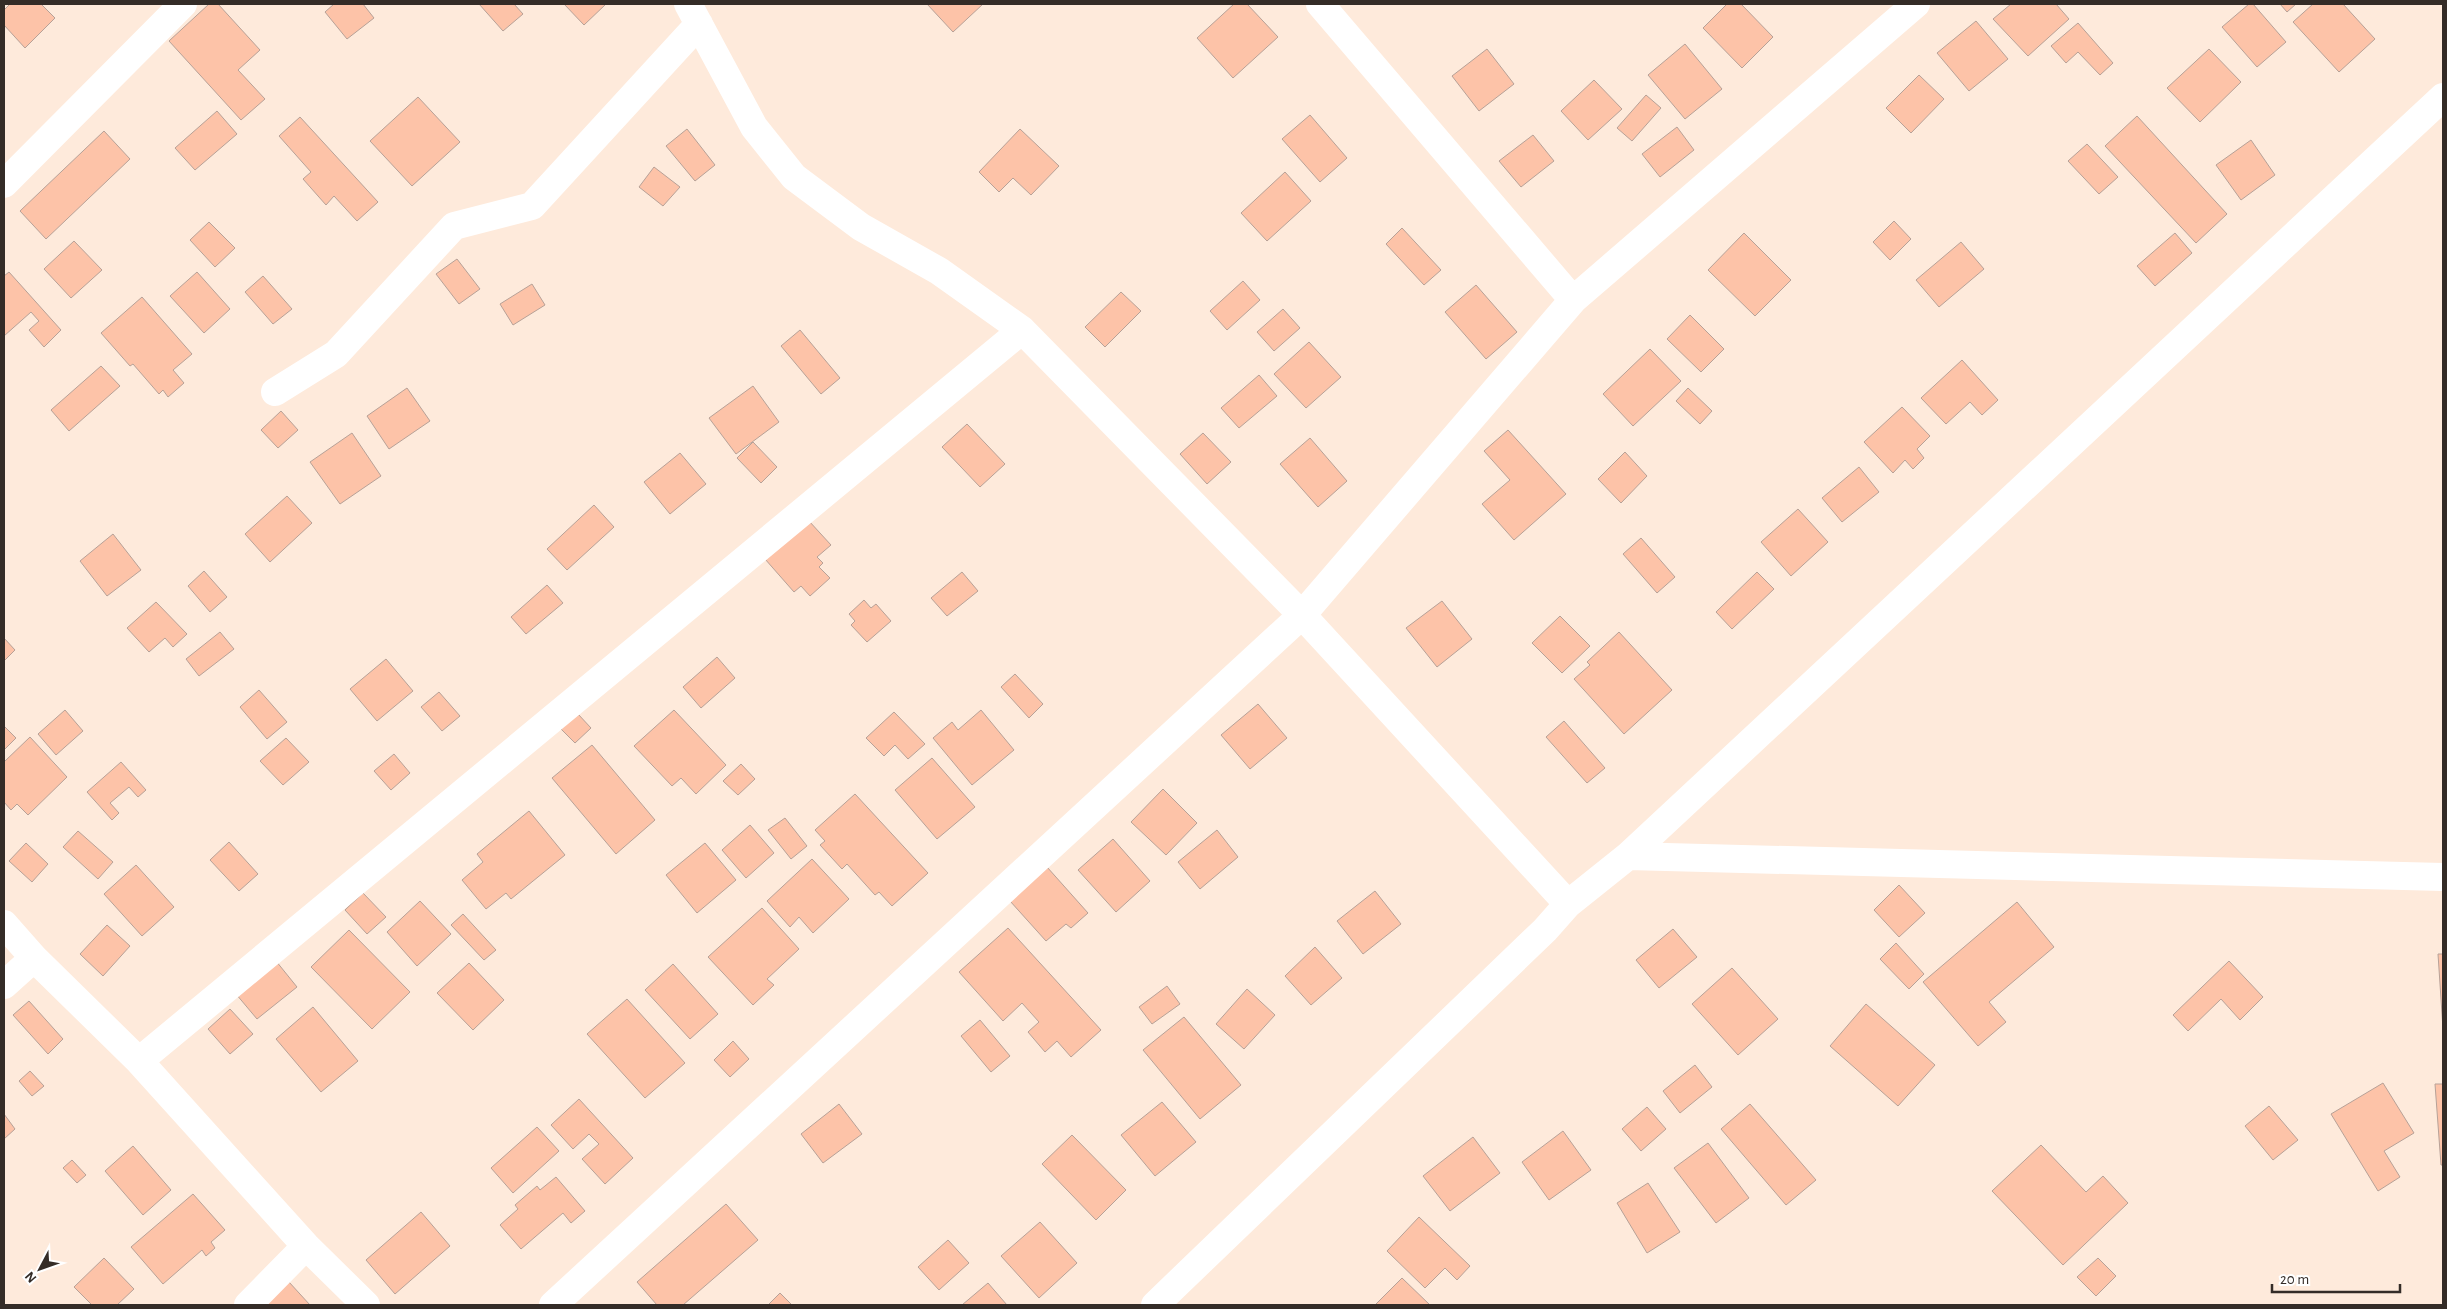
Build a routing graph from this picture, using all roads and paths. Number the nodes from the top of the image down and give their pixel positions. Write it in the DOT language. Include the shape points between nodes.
graph roads {
  1 [pos="183,4"];
  2 [pos="1916,4"];
  3 [pos="1332,8"];
  4 [pos="694,14"];
  5 [pos="2443,97"];
  6 [pos="4,184"];
  7 [pos="1573,300"];
  8 [pos="1022,330"];
  9 [pos="275,392"];
  10 [pos="1302,615"];
  11 [pos="1628,856"];
  12 [pos="2443,878"];
  13 [pos="1568,904"];
  14 [pos="4,924"];
  15 [pos="34,958"];
  16 [pos="4,985"];
  17 [pos="139,1061"];
  18 [pos="306,1246"];
  19 [pos="248,1305"];
  20 [pos="366,1305"];
  21 [pos="552,1305"];
  22 [pos="1155,1305"];
  1 -- 6 [label="street"];
  2 -- 7 [label="street"];
  3 -- 7 [label="street"];
  4 -- 8 [label="street" via="754,127 794,177 861,227 939,271"];
  4 -- 9 [label="street" via="532,206 454,226 336,354"];
  5 -- 11 [label="street"];
  7 -- 10 [label="street"];
  8 -- 10 [label="street"];
  8 -- 17 [label="street"];
  10 -- 13 [label="street"];
  10 -- 21 [label="street"];
  11 -- 12 [label="street"];
  11 -- 13 [label="street"];
  13 -- 22 [label="street" via="1545,930"];
  14 -- 15 [label="street"];
  15 -- 16 [label="street"];
  15 -- 17 [label="street"];
  17 -- 18 [label="street"];
  18 -- 19 [label="street"];
  18 -- 20 [label="street"];
}
